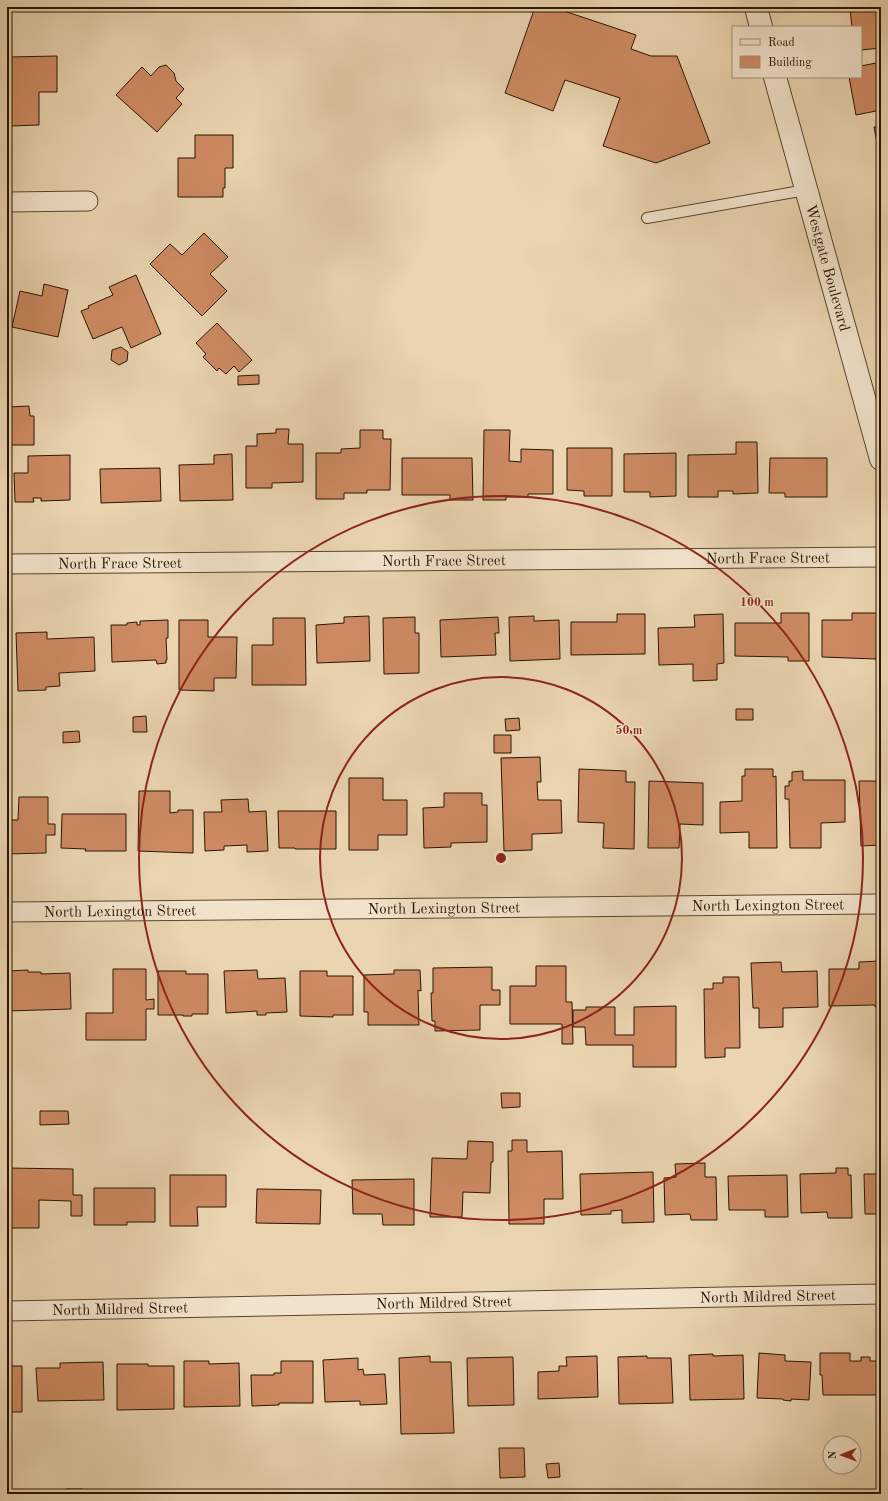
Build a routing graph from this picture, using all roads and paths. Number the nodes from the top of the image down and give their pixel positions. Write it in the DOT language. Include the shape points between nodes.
graph roads {
  1 [pos="756,7"];
  2 [pos="762,26"];
  3 [pos="775,78"];
  4 [pos="806,190"];
  5 [pos="88,201"];
  6 [pos="7,202"];
  7 [pos="647,218"];
  8 [pos="881,459"];
  9 [pos="881,557"];
  10 [pos="7,564"];
  11 [pos="881,904"];
  12 [pos="7,912"];
  13 [pos="881,1294"];
  14 [pos="7,1310"];
  1 -- 2 [label="street"];
  3 -- 4 [label="street, Westgate Boulevard"];
  4 -- 7 [label="lane"];
  4 -- 8 [label="street, Westgate Boulevard"];
  5 -- 6 [label="street"];
  9 -- 10 [label="street, North Frace Street"];
  11 -- 12 [label="street, North Lexington Street"];
  13 -- 14 [label="street, North Mildred Street"];
}
